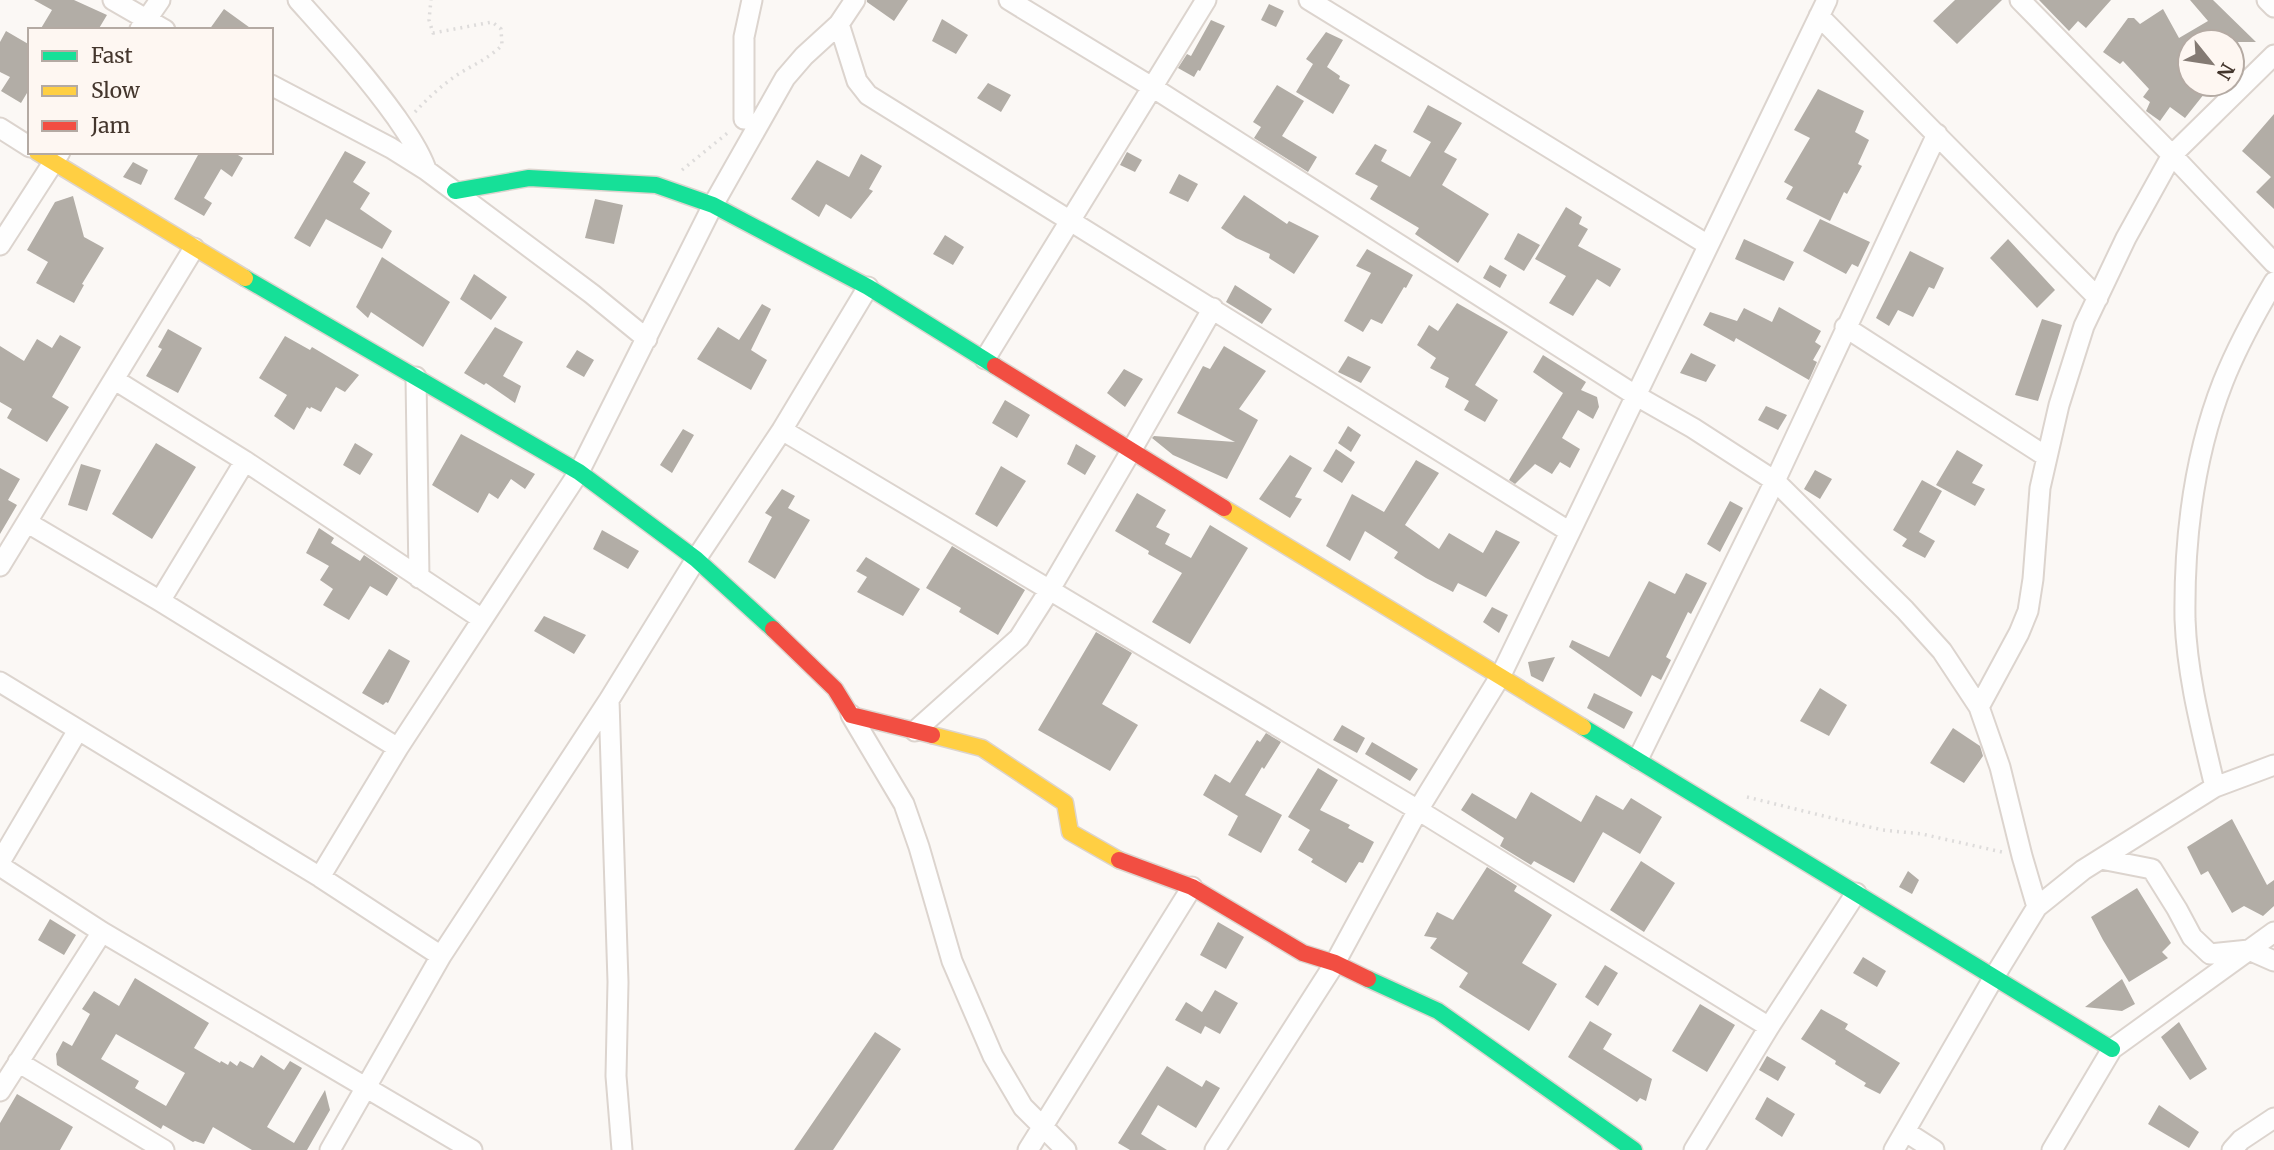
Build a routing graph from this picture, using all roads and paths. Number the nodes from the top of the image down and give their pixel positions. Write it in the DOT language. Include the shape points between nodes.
graph roads {
  1 [pos="113,0"];
  2 [pos="160,0"];
  3 [pos="298,0"];
  4 [pos="431,0"];
  5 [pos="752,0"];
  6 [pos="855,0"];
  7 [pos="1009,0"];
  8 [pos="1206,0"];
  9 [pos="1310,0"];
  10 [pos="2020,0"];
  11 [pos="2267,0"];
  12 [pos="2274,7"];
  13 [pos="1823,8"];
  14 [pos="839,24"];
  15 [pos="143,25"];
  16 [pos="2274,55"];
  17 [pos="273,86"];
  18 [pos="1152,87"];
  19 [pos="744,119"];
  20 [pos="402,127"];
  21 [pos="0,128"];
  22 [pos="1937,134"];
  23 [pos="28,146"];
  24 [pos="2172,155"];
  25 [pos="50,156"];
  26 [pos="426,170"];
  27 [pos="656,185"];
  28 [pos="455,191"];
  29 [pos="713,205"];
  30 [pos="1071,219"];
  31 [pos="0,245"];
  32 [pos="1708,245"];
  33 [pos="194,248"];
  34 [pos="2274,263"];
  35 [pos="2274,282"];
  36 [pos="868,287"];
  37 [pos="2098,298"];
  38 [pos="1213,308"];
  39 [pos="1845,327"];
  40 [pos="647,339"];
  41 [pos="985,359"];
  42 [pos="416,377"];
  43 [pos="115,380"];
  44 [pos="1635,395"];
  45 [pos="782,430"];
  46 [pos="1132,451"];
  47 [pos="2048,457"];
  48 [pos="244,461"];
  49 [pos="579,472"];
  50 [pos="1775,481"];
  51 [pos="28,523"];
  52 [pos="1570,532"];
  53 [pos="696,559"];
  54 [pos="0,566"];
  55 [pos="419,578"];
  56 [pos="1049,591"];
  57 [pos="160,601"];
  58 [pos="482,619"];
  59 [pos="1501,675"];
  60 [pos="0,682"];
  61 [pos="609,700"];
  62 [pos="1979,707"];
  63 [pos="851,715"];
  64 [pos="78,730"];
  65 [pos="915,731"];
  66 [pos="398,748"];
  67 [pos="1638,759"];
  68 [pos="2274,765"];
  69 [pos="2216,787"];
  70 [pos="1735,794"];
  71 [pos="1418,810"];
  72 [pos="2022,856"];
  73 [pos="2101,859"];
  74 [pos="0,864"];
  75 [pos="320,877"];
  76 [pos="1192,887"];
  77 [pos="1856,893"];
  78 [pos="2037,907"];
  79 [pos="2274,932"];
  80 [pos="102,933"];
  81 [pos="2249,950"];
  82 [pos="441,956"];
  83 [pos="2274,961"];
  84 [pos="1335,964"];
  85 [pos="1994,977"];
  86 [pos="1769,1027"];
  87 [pos="2112,1049"];
  88 [pos="18,1062"];
  89 [pos="366,1087"];
  90 [pos="0,1091"];
  91 [pos="2274,1118"];
  92 [pos="1042,1126"];
  93 [pos="1906,1132"];
  94 [pos="2243,1147"];
  95 [pos="159,1149"];
  96 [pos="330,1150"];
  97 [pos="472,1150"];
  98 [pos="622,1150"];
  99 [pos="1028,1150"];
  100 [pos="1066,1150"];
  101 [pos="1215,1150"];
  102 [pos="1634,1150"];
  103 [pos="1694,1150"];
  104 [pos="1894,1150"];
  105 [pos="1934,1150"];
  106 [pos="2052,1150"];
  1 -- 15 [label="street"];
  2 -- 15 [label="street"];
  3 -- 20 [label="street" via="373,84"];
  4 -- 20 [label="path" via="433,33 492,22 501,29 502,44 425,101"];
  5 -- 19 [label="street" via="744,37"];
  6 -- 14 [label="street"];
  7 -- 18 [label="street"];
  8 -- 18 [label="street"];
  9 -- 32 [label="street"];
  10 -- 24 [label="street"];
  11 -- 12 [label="street"];
  13 -- 22 [label="street"];
  13 -- 32 [label="street"];
  14 -- 29 [label="street" via="785,78"];
  14 -- 30 [label="street" via="857,81 868,95"];
  16 -- 24 [label="street"];
  17 -- 26 [label="street"];
  18 -- 30 [label="street"];
  18 -- 44 [label="street"];
  19 -- 27 [label="path" via="686,168"];
  20 -- 26 [label="street"];
  21 -- 23 [label="street"];
  22 -- 37 [label="street"];
  22 -- 39 [label="street"];
  24 -- 34 [label="street"];
  24 -- 37 [label="street"];
  25 -- 31 [label="street"];
  25 -- 33 [label="street"];
  26 -- 28 [label="street"];
  27 -- 28 [label="street" via="529,178"];
  27 -- 29 [label="street"];
  28 -- 40 [label="street"];
  29 -- 36 [label="street"];
  29 -- 40 [label="street"];
  30 -- 38 [label="street"];
  30 -- 41 [label="street"];
  32 -- 44 [label="street"];
  33 -- 42 [label="street"];
  33 -- 43 [label="street"];
  35 -- 69 [label="street" via="2223,383 2201,454 2189,531 2185,620 2195,702"];
  36 -- 41 [label="street"];
  36 -- 45 [label="street"];
  37 -- 47 [label="street" via="2084,326 2059,405"];
  38 -- 46 [label="street"];
  38 -- 52 [label="street"];
  39 -- 47 [label="street"];
  39 -- 50 [label="street"];
  40 -- 49 [label="street"];
  41 -- 46 [label="street"];
  42 -- 49 [label="street"];
  42 -- 55 [label="street"];
  43 -- 48 [label="street"];
  43 -- 51 [label="street"];
  44 -- 50 [label="street"];
  44 -- 52 [label="street"];
  45 -- 53 [label="street"];
  45 -- 56 [label="street"];
  46 -- 56 [label="street"];
  46 -- 59 [label="street"];
  47 -- 62 [label="street" via="2040,488 2028,611"];
  48 -- 55 [label="street"];
  48 -- 57 [label="street"];
  49 -- 53 [label="street"];
  49 -- 58 [label="street"];
  50 -- 62 [label="street" via="1905,610 1942,652"];
  50 -- 67 [label="street"];
  51 -- 54 [label="street"];
  51 -- 57 [label="street"];
  52 -- 59 [label="street"];
  53 -- 61 [label="street"];
  53 -- 63 [label="street" via="815,668"];
  55 -- 58 [label="street"];
  56 -- 65 [label="street" via="1009,648"];
  56 -- 71 [label="street"];
  57 -- 66 [label="street"];
  58 -- 66 [label="street"];
  59 -- 67 [label="street"];
  59 -- 71 [label="street"];
  60 -- 64 [label="street"];
  61 -- 82 [label="street"];
  61 -- 98 [label="street"];
  62 -- 72 [label="street" via="2000,767"];
  63 -- 65 [label="street"];
  63 -- 92 [label="street" via="904,804 953,961 993,1056 1023,1107"];
  64 -- 74 [label="street"];
  64 -- 75 [label="street"];
  65 -- 76 [label="street" via="982,748 1065,803 1070,832 1132,866"];
  66 -- 75 [label="street"];
  67 -- 77 [label="street"];
  68 -- 69 [label="street"];
  69 -- 73 [label="street"];
  70 -- 72 [label="path"];
  71 -- 84 [label="street"];
  71 -- 86 [label="street"];
  72 -- 78 [label="street"];
  73 -- 78 [label="street"];
  73 -- 81 [label="street" via="2152,869 2192,937 2210,954"];
  74 -- 80 [label="street"];
  75 -- 82 [label="street"];
  76 -- 84 [label="street" via="1303,953"];
  76 -- 92 [label="street"];
  77 -- 85 [label="street"];
  77 -- 86 [label="street"];
  78 -- 85 [label="street"];
  79 -- 81 [label="street"];
  80 -- 88 [label="street"];
  80 -- 89 [label="street"];
  81 -- 83 [label="street"];
  81 -- 87 [label="street"];
  82 -- 89 [label="street"];
  84 -- 101 [label="street"];
  84 -- 102 [label="street" via="1438,1011"];
  85 -- 87 [label="street"];
  85 -- 93 [label="street"];
  86 -- 103 [label="street"];
  87 -- 106 [label="street"];
  88 -- 90 [label="street"];
  88 -- 95 [label="street"];
  89 -- 96 [label="street"];
  89 -- 97 [label="street"];
  91 -- 94 [label="street"];
  92 -- 99 [label="street"];
  92 -- 100 [label="street"];
  93 -- 104 [label="street"];
  93 -- 105 [label="street"];
}
